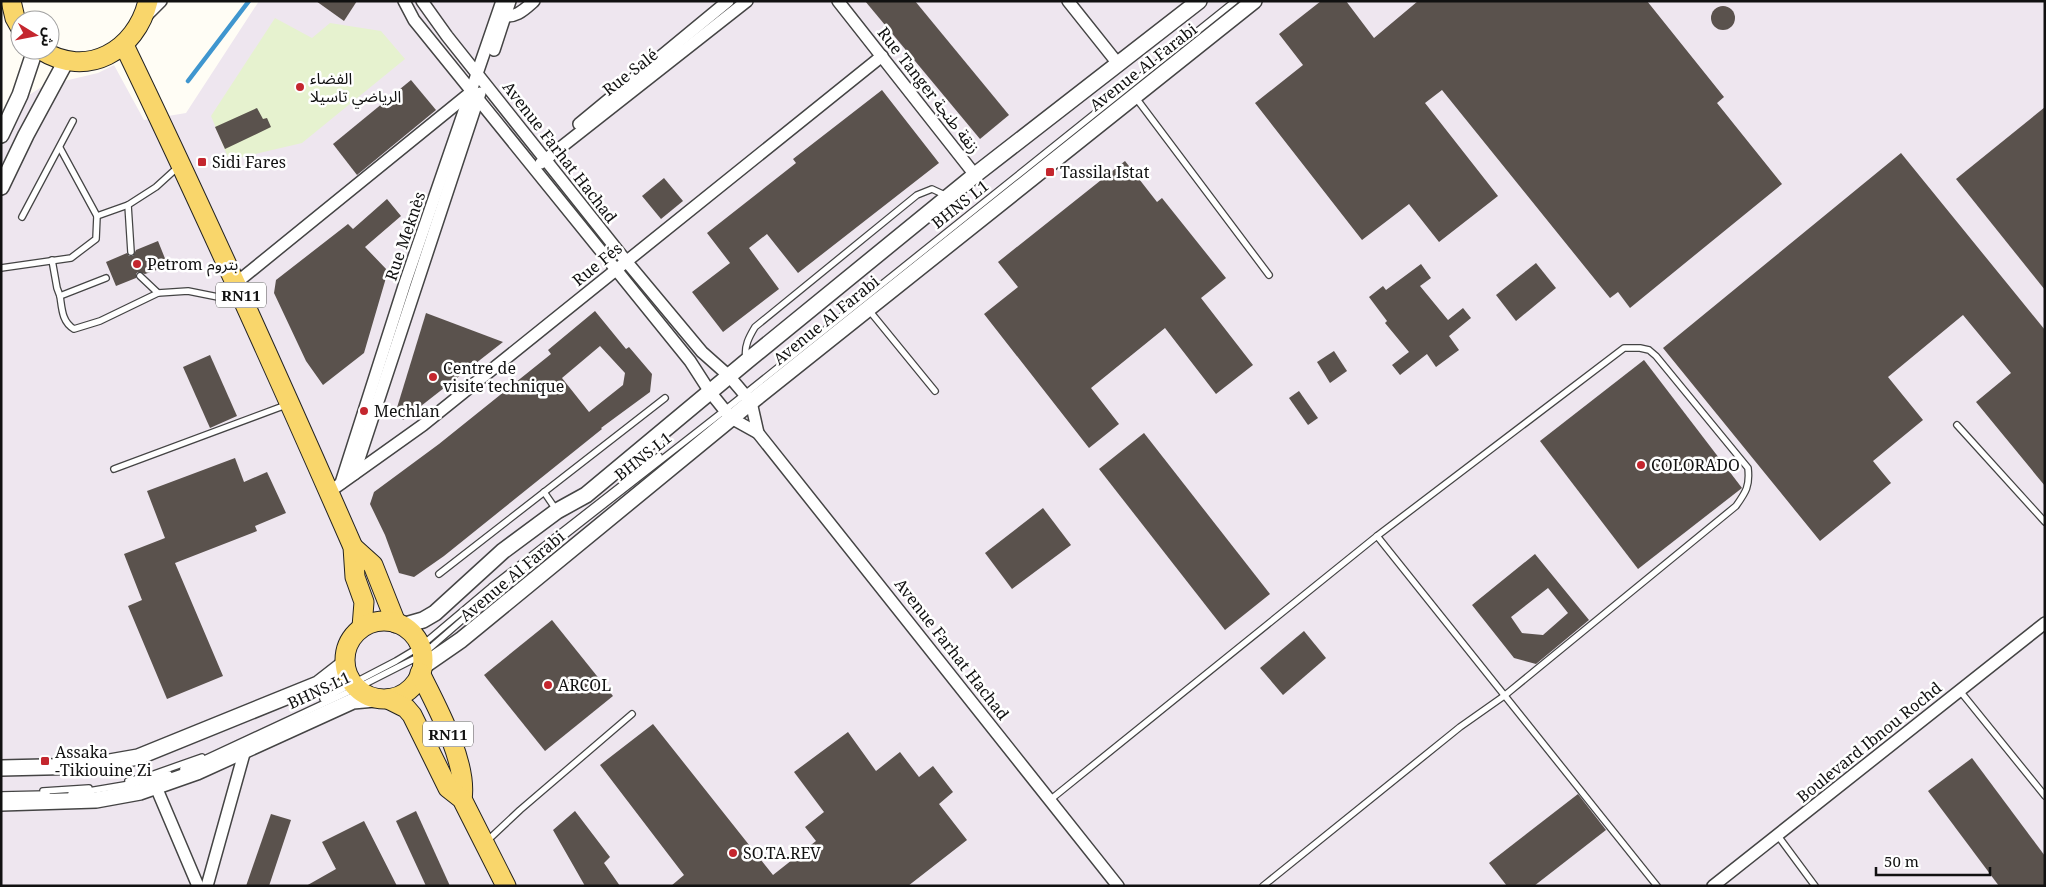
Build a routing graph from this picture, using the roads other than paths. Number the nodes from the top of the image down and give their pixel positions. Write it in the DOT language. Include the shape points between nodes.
graph roads {
  1 [pos="148,1"];
  2 [pos="161,1"];
  3 [pos="404,1"];
  4 [pos="502,1"];
  5 [pos="510,1"];
  6 [pos="534,1"];
  7 [pos="728,1"];
  8 [pos="747,1"];
  9 [pos="838,1"];
  10 [pos="1068,1"];
  11 [pos="1199,1"];
  12 [pos="1234,1"];
  13 [pos="1254,1"];
  14 [pos="423,4"];
  15 [pos="502,15"];
  16 [pos="142,21"];
  17 [pos="124,45"];
  18 [pos="882,56"];
  19 [pos="60,59"];
  20 [pos="32,60"];
  21 [pos="66,61"];
  22 [pos="1119,65"];
  23 [pos="481,78"];
  24 [pos="475,95"];
  25 [pos="1135,96"];
  26 [pos="73,121"];
  27 [pos="1,135"];
  28 [pos="60,148"];
  29 [pos="544,157"];
  30 [pos="182,164"];
  31 [pos="532,166"];
  32 [pos="976,175"];
  33 [pos="1,187"];
  34 [pos="949,197"];
  35 [pos="128,205"];
  36 [pos="97,216"];
  37 [pos="22,217"];
  38 [pos="131,252"];
  39 [pos="52,260"];
  40 [pos="626,261"];
  41 [pos="1,268"];
  42 [pos="616,270"];
  43 [pos="1269,274"];
  44 [pos="140,276"];
  45 [pos="106,278"];
  46 [pos="236,284"];
  47 [pos="158,292"];
  48 [pos="60,296"];
  49 [pos="245,302"];
  50 [pos="868,309"];
  51 [pos="747,361"];
  52 [pos="729,376"];
  53 [pos="934,391"];
  54 [pos="710,392"];
  55 [pos="745,396"];
  56 [pos="665,398"];
  57 [pos="288,404"];
  58 [pos="726,411"];
  59 [pos="1957,424"];
  60 [pos="758,433"];
  61 [pos="114,469"];
  62 [pos="354,474"];
  63 [pos="335,487"];
  64 [pos="544,492"];
  65 [pos="557,511"];
  66 [pos="2045,522"];
  67 [pos="1377,536"];
  68 [pos="353,547"];
  69 [pos="439,574"];
  70 [pos="2045,623"];
  71 [pos="399,625"];
  72 [pos="362,628"];
  73 [pos="421,660"];
  74 [pos="345,663"];
  75 [pos="355,686"];
  76 [pos="1960,691"];
  77 [pos="1504,696"];
  78 [pos="382,699"];
  79 [pos="632,714"];
  80 [pos="245,750"];
  81 [pos="1,768"];
  82 [pos="156,787"];
  83 [pos="1,794"];
  84 [pos="2045,796"];
  85 [pos="462,799"];
  86 [pos="1050,800"];
  87 [pos="1,803"];
  88 [pos="1778,836"];
  89 [pos="484,844"];
  90 [pos="198,886"];
  91 [pos="207,886"];
  92 [pos="506,886"];
  93 [pos="1118,886"];
  94 [pos="1263,886"];
  95 [pos="1657,886"];
  96 [pos="1713,886"];
  97 [pos="1815,886"];
  1 -- 16 [label="main road"];
  2 -- 16 [label="street"];
  3 -- 24 [label="street, Avenue Farhat Hachad" via="414,20"];
  4 -- 15 [label="street, Rue Meknès"];
  5 -- 15 [label="street, Rue Meknès"];
  6 -- 15 [label="street" via="521,12"];
  7 -- 29 [label="street, Rue Salé"];
  8 -- 29 [label="street, Rue Salé"];
  9 -- 18 [label="street, Rue Tanger زنقة طنجة"];
  10 -- 22 [label="street"];
  11 -- 22 [label="street, Avenue Al Farabi"];
  12 -- 55 [label="lane, BHNS L1"];
  13 -- 25 [label="street, Avenue Al Farabi"];
  14 -- 23 [label="street, Avenue Farhat Hachad"];
  15 -- 23 [label="street, Rue Meknès"];
  16 -- 17 [label="main road"];
  17 -- 21 [label="main road" via="106,56 86,62"];
  17 -- 30 [label="main road, RN11"];
  18 -- 32 [label="street, Rue Tanger زنقة طنجة"];
  18 -- 40 [label="street, Rue Fés"];
  19 -- 21 [label="main road"];
  20 -- 27 [label="street"];
  21 -- 33 [label="street"];
  22 -- 32 [label="street, Avenue Al Farabi"];
  23 -- 24 [label="street, Rue Meknès"];
  23 -- 29 [label="street, Avenue Farhat Hachad"];
  24 -- 31 [label="street, Avenue Farhat Hachad"];
  24 -- 46 [label="street"];
  24 -- 62 [label="street, Rue Meknès"];
  24 -- 63 [label="street, Rue Meknès" via="405,283"];
  25 -- 43 [label="lane"];
  25 -- 50 [label="street, Avenue Al Farabi"];
  26 -- 28 [label="lane"];
  28 -- 36 [label="lane"];
  28 -- 37 [label="lane"];
  29 -- 31 [label="street, Rue Salé"];
  29 -- 40 [label="street, Avenue Farhat Hachad"];
  30 -- 35 [label="lane" via="156,188"];
  30 -- 46 [label="main road, RN11"];
  31 -- 42 [label="street, Avenue Farhat Hachad"];
  32 -- 34 [label="street, Avenue Al Farabi"];
  34 -- 51 [label="street, Avenue Al Farabi"];
  34 -- 51 [label="lane" via="937,190 917,195 755,326 748,337"];
  35 -- 36 [label="lane"];
  35 -- 38 [label="lane"];
  36 -- 39 [label="lane" via="96,239 71,258"];
  39 -- 41 [label="lane"];
  39 -- 48 [label="lane"];
  40 -- 42 [label="street, Rue Fés"];
  40 -- 52 [label="street, Avenue Farhat Hachad" via="702,352"];
  42 -- 54 [label="street, Avenue Farhat Hachad" via="690,361"];
  42 -- 62 [label="street, Rue Fés" via="423,425"];
  44 -- 47 [label="lane"];
  45 -- 48 [label="lane"];
  46 -- 49 [label="main road, RN11"];
  47 -- 48 [label="lane" via="100,321 74,329 68,325 62,311"];
  47 -- 49 [label="lane" via="188,291"];
  49 -- 57 [label="main road, RN11"];
  50 -- 53 [label="lane"];
  50 -- 55 [label="street, Avenue Al Farabi"];
  51 -- 52 [label="street, Avenue Al Farabi"];
  52 -- 54 [label="street, Avenue Al Farabi"];
  52 -- 55 [label="street, Avenue Farhat Hachad"];
  54 -- 58 [label="street, Avenue Farhat Hachad"];
  54 -- 65 [label="street, Avenue Al Farabi" via="586,495"];
  55 -- 58 [label="street, Avenue Al Farabi"];
  55 -- 60 [label="street, Avenue Farhat Hachad"];
  56 -- 64 [label="lane"];
  57 -- 61 [label="lane"];
  57 -- 63 [label="main road, RN11"];
  58 -- 60 [label="street, Avenue Farhat Hachad"];
  58 -- 73 [label="lane, BHNS L1" via="491,587"];
  58 -- 73 [label="street, Avenue Al Farabi" via="461,640"];
  59 -- 66 [label="lane"];
  60 -- 86 [label="street, Avenue Farhat Hachad"];
  62 -- 63 [label="street, Rue Fés"];
  63 -- 68 [label="main road, RN11"];
  64 -- 65 [label="lane"];
  64 -- 69 [label="lane"];
  65 -- 71 [label="street, Avenue Al Farabi" via="503,551 435,612 423,620"];
  67 -- 77 [label="lane"];
  67 -- 77 [label="lane" via="1624,348 1649,350 1656,356 1748,468 1746,492 1736,506"];
  67 -- 86 [label="lane"];
  68 -- 71 [label="main road, RN11" via="373,565"];
  68 -- 72 [label="main road, RN11" via="355,577 364,602"];
  70 -- 76 [label="street, Boulevard Ibnou Rochd"];
  71 -- 72 [label="main road" via="386,621"];
  71 -- 73 [label="main road, RN11" via="412,634"];
  72 -- 74 [label="main road" via="348,645"];
  73 -- 75 [label="lane, BHNS L1"];
  73 -- 78 [label="main road" via="410,689 400,696"];
  73 -- 85 [label="main road, RN11" via="457,758 464,786"];
  74 -- 75 [label="main road" via="348,677"];
  74 -- 81 [label="street" via="318,684 138,757 87,766"];
  75 -- 78 [label="main road, RN11"];
  75 -- 83 [label="lane, BHNS L1" via="201,758 151,775 112,785"];
  76 -- 84 [label="lane"];
  76 -- 88 [label="street, Boulevard Ibnou Rochd"];
  77 -- 94 [label="lane" via="1460,727"];
  77 -- 95 [label="lane"];
  78 -- 80 [label="street" via="353,701"];
  78 -- 85 [label="main road, RN11" via="406,708 412,715 448,788"];
  79 -- 89 [label="lane"];
  80 -- 82 [label="street"];
  80 -- 91 [label="street"];
  82 -- 87 [label="street" via="96,800"];
  82 -- 90 [label="street"];
  85 -- 89 [label="main road, RN11"];
  86 -- 93 [label="street, Avenue Farhat Hachad"];
  88 -- 96 [label="street, Boulevard Ibnou Rochd"];
  88 -- 97 [label="lane"];
  89 -- 92 [label="main road, RN11"];
}
